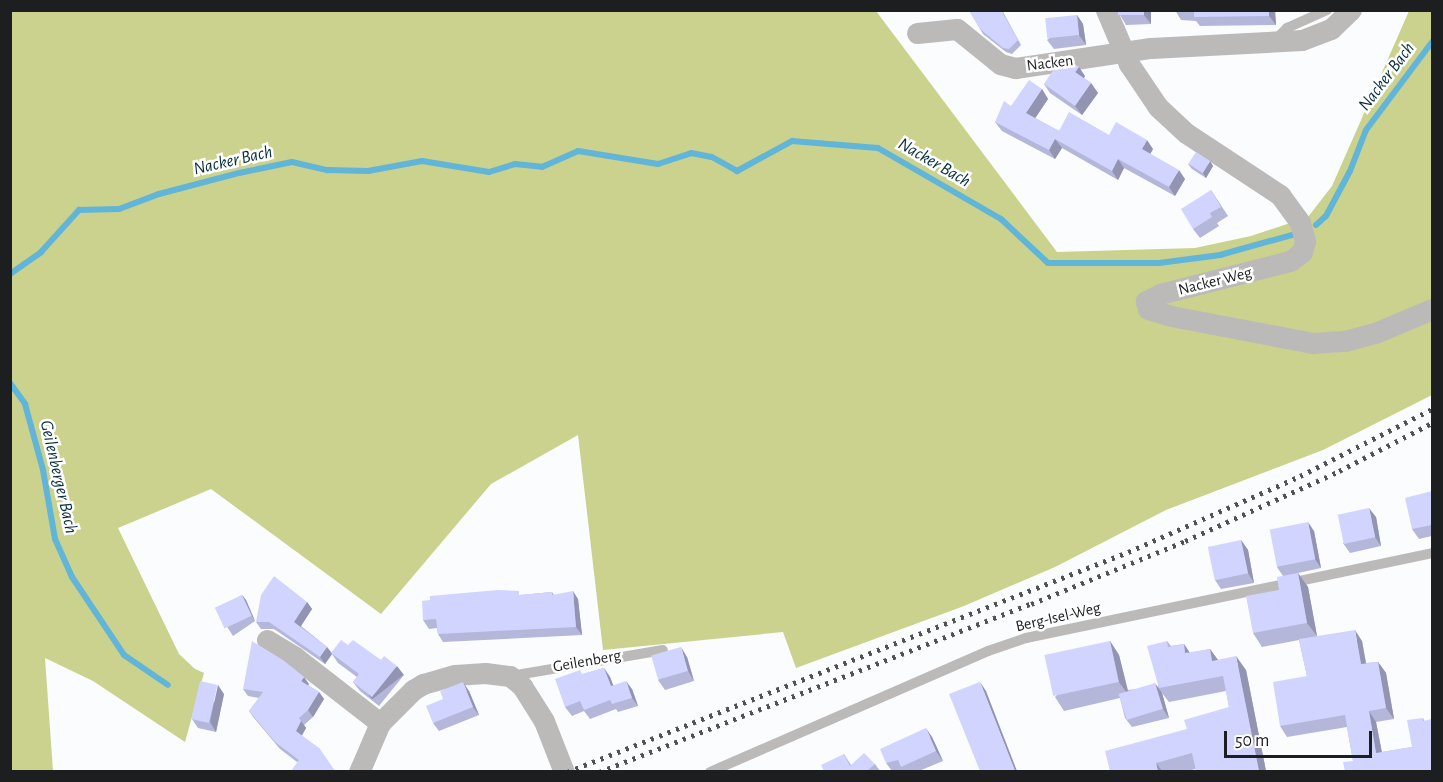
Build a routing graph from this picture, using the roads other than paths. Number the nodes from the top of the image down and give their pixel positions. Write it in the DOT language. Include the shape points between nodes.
graph roads {
  1 [pos="1106,10"];
  2 [pos="1327,10"];
  3 [pos="1351,10"];
  4 [pos="916,33"];
  5 [pos="1272,43"];
  6 [pos="1124,52"];
  7 [pos="1432,309"];
  8 [pos="1432,553"];
  9 [pos="267,640"];
  10 [pos="663,650"];
  11 [pos="510,676"];
  12 [pos="380,723"];
  13 [pos="359,771"];
  14 [pos="564,771"];
  15 [pos="710,771"];
  1 -- 6 [label="street, Nacker Weg"];
  2 -- 5 [label="lane" via="1287,28"];
  3 -- 5 [label="street" via="1317,36"];
  4 -- 6 [label="street, Nacken" via="957,29 994,60 1010,67"];
  5 -- 6 [label="street"];
  6 -- 7 [label="street, Nacker Weg" via="1147,93 1186,133 1281,195 1300,223 1305,241 1302,252 1290,261 1166,292 1146,301 1148,309 1313,343 1345,341 1375,333"];
  8 -- 15 [label="lane, Berg-Isel-Weg" via="1026,638"];
  9 -- 12 [label="street"];
  10 -- 11 [label="lane, Geilenberg"];
  11 -- 12 [label="street, Geilenberg" via="454,675 423,684"];
  11 -- 14 [label="street" via="531,697"];
  12 -- 13 [label="street, Geilenberg"];
}
